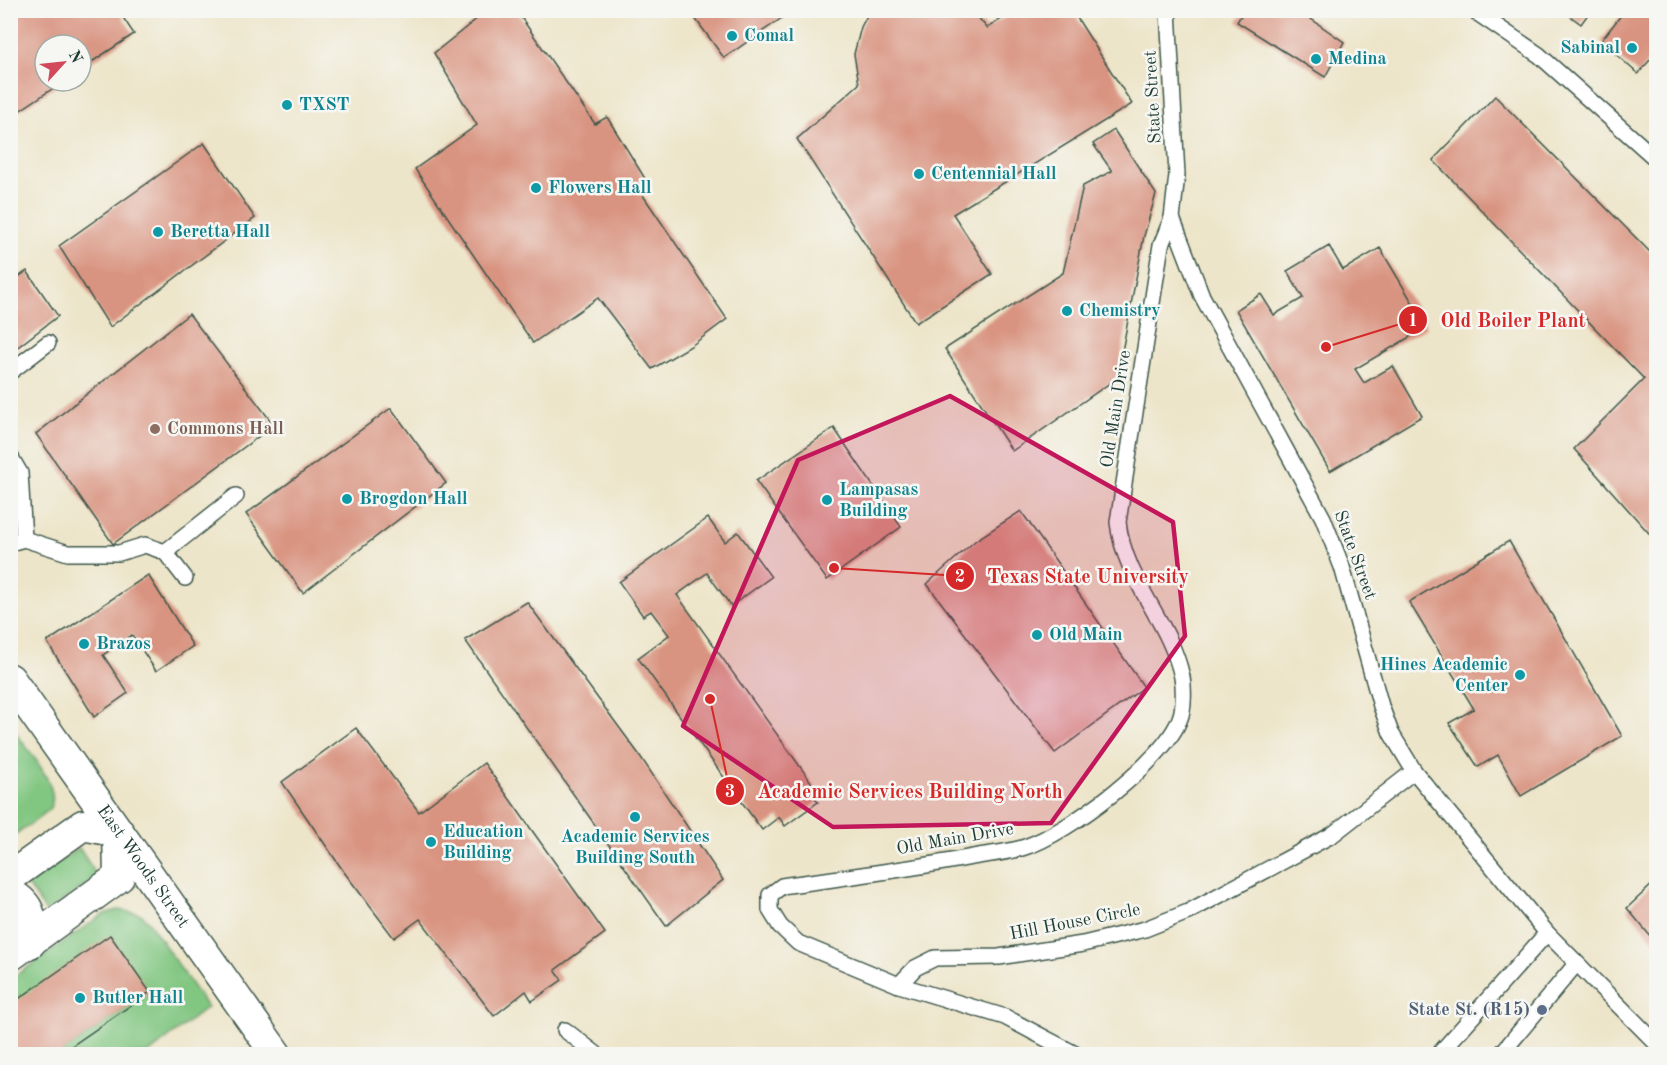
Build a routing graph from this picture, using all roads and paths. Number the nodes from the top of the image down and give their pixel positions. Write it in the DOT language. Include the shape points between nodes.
graph roads {
  1 [pos="1168,10"];
  2 [pos="1473,10"];
  3 [pos="1656,159"];
  4 [pos="1172,218"];
  5 [pos="48,343"];
  6 [pos="10,372"];
  7 [pos="10,456"];
  8 [pos="236,496"];
  9 [pos="17,541"];
  10 [pos="165,552"];
  11 [pos="185,578"];
  12 [pos="10,679"];
  13 [pos="1414,771"];
  14 [pos="118,832"];
  15 [pos="10,877"];
  16 [pos="10,894"];
  17 [pos="1547,933"];
  18 [pos="20,949"];
  19 [pos="1576,964"];
  20 [pos="899,985"];
  21 [pos="565,1030"];
  22 [pos="1656,1043"];
  23 [pos="276,1054"];
  24 [pos="596,1054"];
  25 [pos="1075,1054"];
  26 [pos="1439,1054"];
  27 [pos="1501,1054"];
  1 -- 4 [label="lane, State Street" via="1177,175"];
  2 -- 3 [label="lane" via="1539,55"];
  4 -- 13 [label="lane, State Street" via="1202,296 1323,518 1342,567 1380,706"];
  4 -- 20 [label="lane, Old Main Drive" via="1161,245 1118,522 1127,562 1168,639 1182,678 1181,717 1138,772 1067,827 1026,847 783,886 770,895 770,910 798,943"];
  5 -- 6 [label="lane"];
  7 -- 9 [label="lane" via="20,473"];
  8 -- 10 [label="lane"];
  9 -- 10 [label="lane" via="68,553 119,554 145,545"];
  10 -- 11 [label="lane"];
  12 -- 14 [label="street, East Woods Street"];
  13 -- 17 [label="lane, State Street"];
  13 -- 20 [label="lane, Hill House Circle" via="1332,835 1188,912 1145,929 1083,944 999,957 935,958 915,968"];
  14 -- 15 [label="street" via="83,825"];
  14 -- 18 [label="street" via="119,877"];
  14 -- 23 [label="street, East Woods Street"];
  16 -- 18 [label="street" via="24,903 33,925"];
  17 -- 19 [label="lane, State Street"];
  17 -- 26 [label="lane"];
  19 -- 22 [label="lane, State Street"];
  19 -- 27 [label="lane"];
  20 -- 25 [label="lane" via="1005,1017"];
  21 -- 24 [label="lane"];
}
